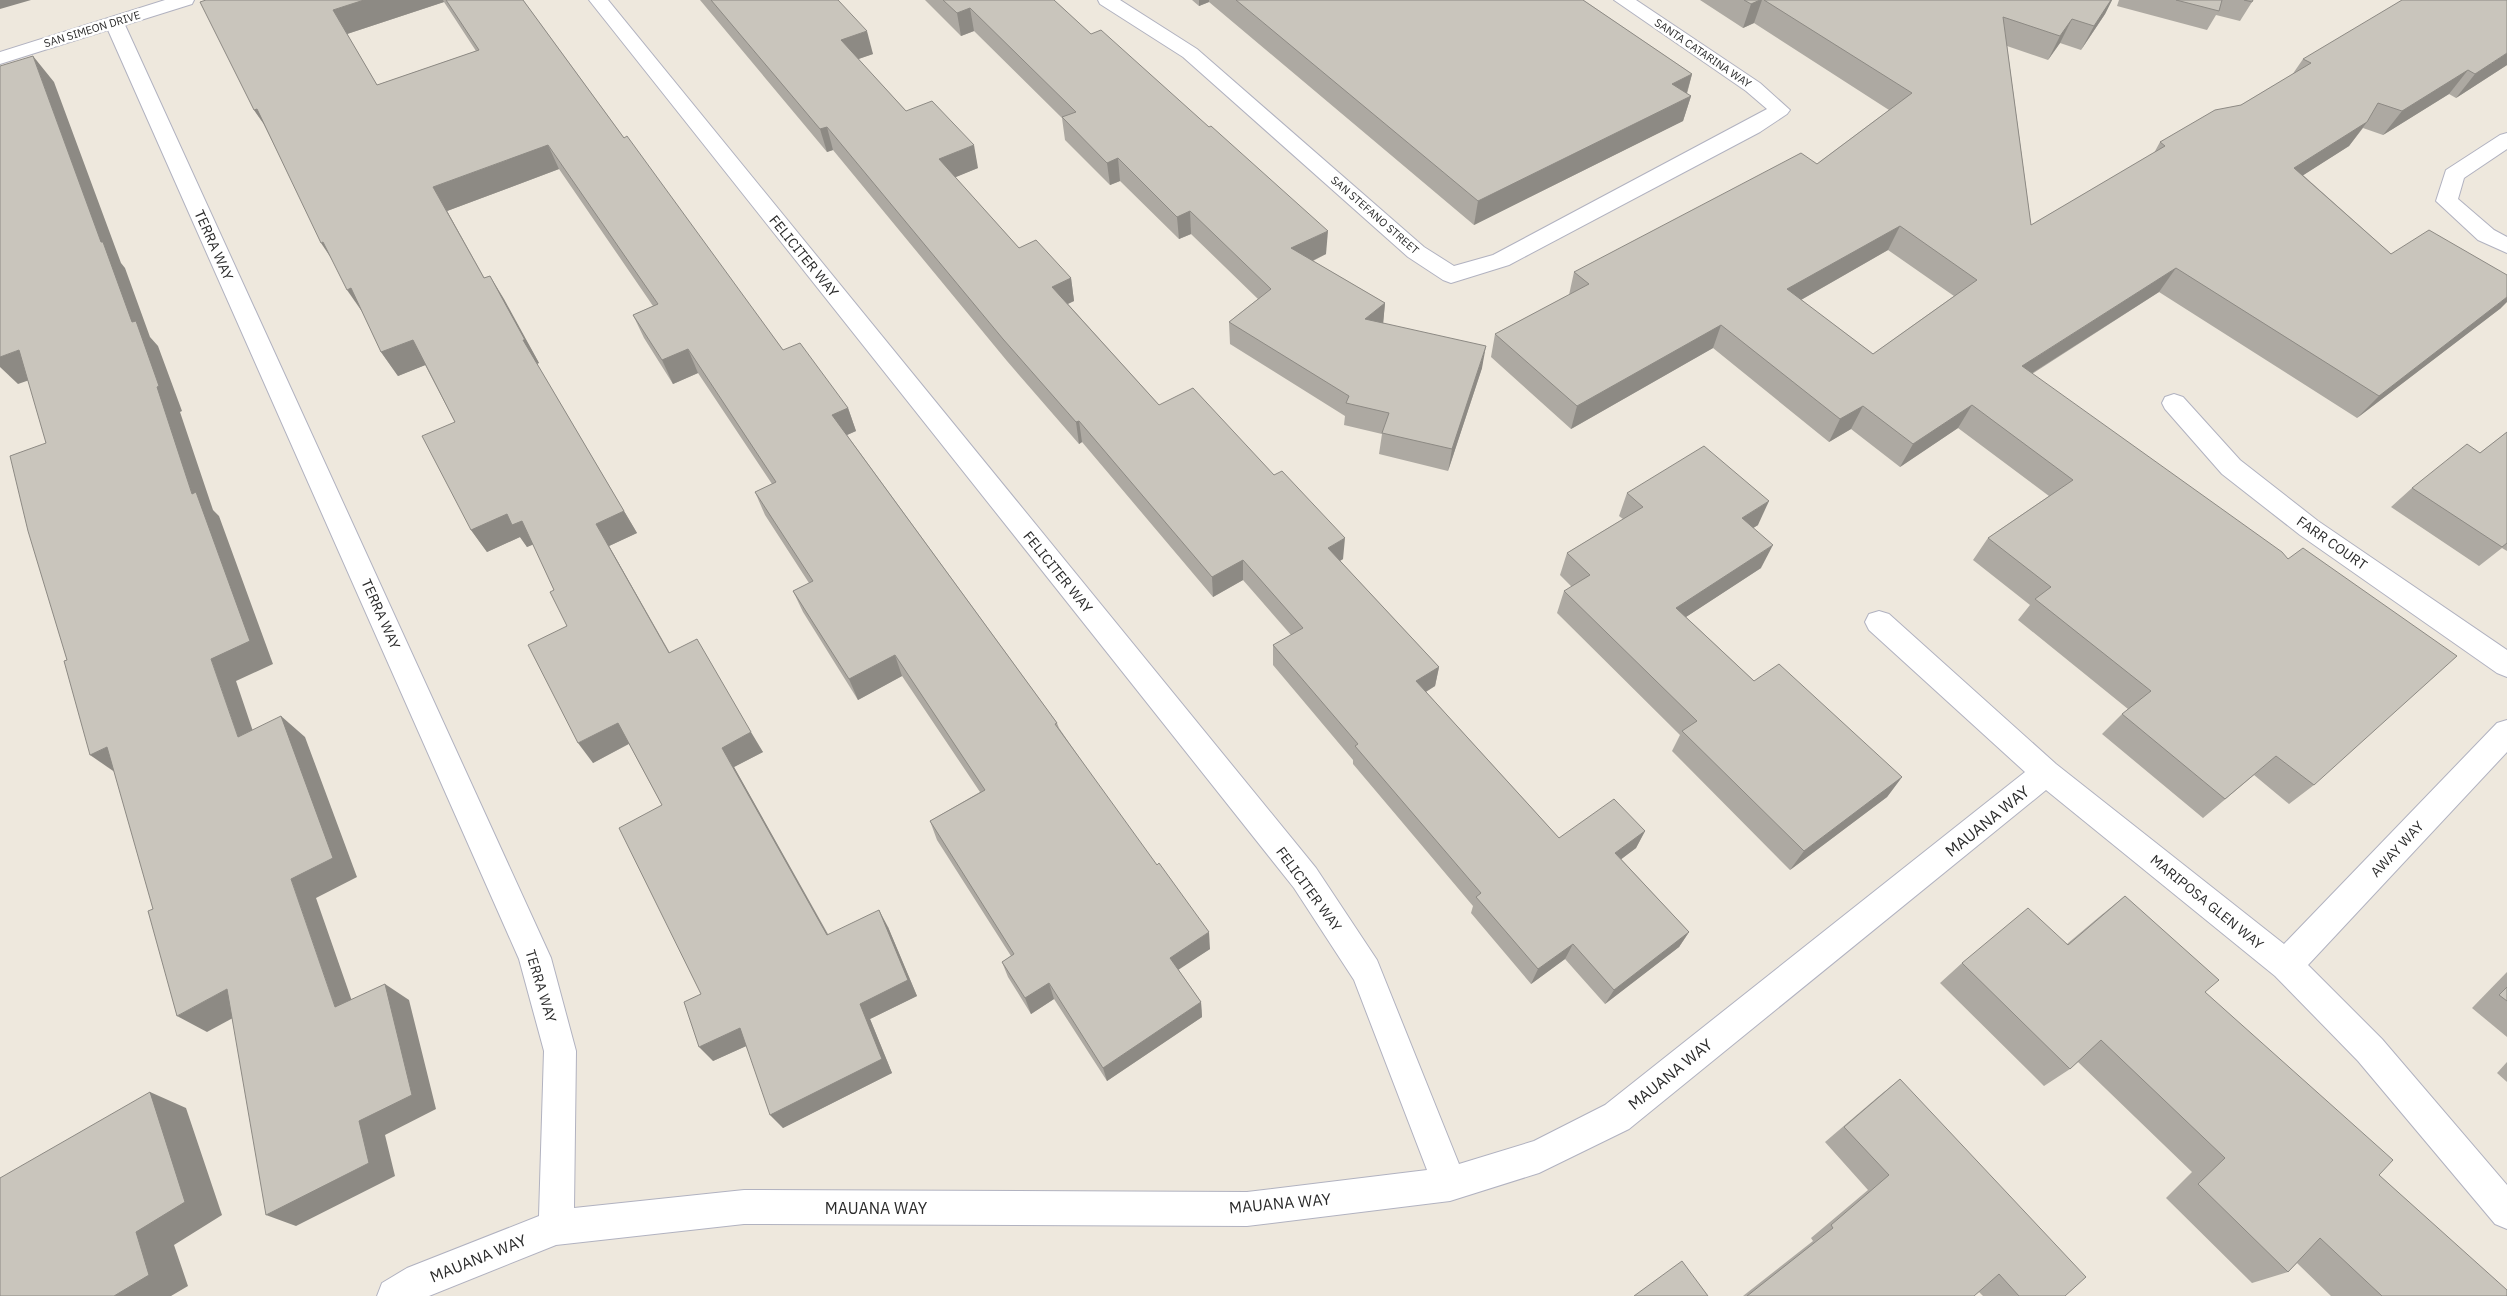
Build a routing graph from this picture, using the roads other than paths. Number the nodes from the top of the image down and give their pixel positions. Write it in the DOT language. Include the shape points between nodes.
graph roads {
  1 [pos="185,0"];
  2 [pos="598,0"];
  3 [pos="1107,0"];
  4 [pos="1623,0"];
  5 [pos="114,23"];
  6 [pos="0,58"];
  7 [pos="1780,110"];
  8 [pos="2507,140"];
  9 [pos="2507,246"];
  10 [pos="2174,403"];
  11 [pos="1878,622"];
  12 [pos="2507,665"];
  13 [pos="2507,732"];
  14 [pos="2046,773"];
  15 [pos="2286,965"];
  16 [pos="1450,1184"];
  17 [pos="2507,1212"];
  18 [pos="556,1227"];
  19 [pos="395,1296"];
  1 -- 5 [label="street, SAN SIMEON DRIVE"];
  2 -- 16 [label="street, FELICITER WAY" via="1305,878 1366,971"];
  3 -- 7 [label="street, SAN STEFANO STREET" via="1190,53 1416,252 1451,275 1502,260"];
  4 -- 7 [label="street, SANTA CATARINA WAY" via="1753,86"];
  5 -- 6 [label="street, SAN SIMEON DRIVE"];
  5 -- 18 [label="street, TERRA WAY" via="535,958 560,1051"];
  8 -- 9 [label="street" via="2454,175 2447,202 2486,235"];
  10 -- 12 [label="street, FARR COURT" via="2231,467 2309,528"];
  11 -- 14 [label="street, MARIPOSA GLEN WAY"];
  13 -- 15 [label="street, AWAY WAY"];
  14 -- 15 [label="street, MARIPOSA GLEN WAY"];
  14 -- 16 [label="street, MAUANA WAY" via="1617,1117 1539,1156"];
  15 -- 17 [label="street, MARIPOSA GLEN WAY" via="2370,1050"];
  16 -- 18 [label="street, MAUANA WAY" via="1247,1209 744,1207"];
  18 -- 19 [label="street, MAUANA WAY" via="420,1281"];
}
